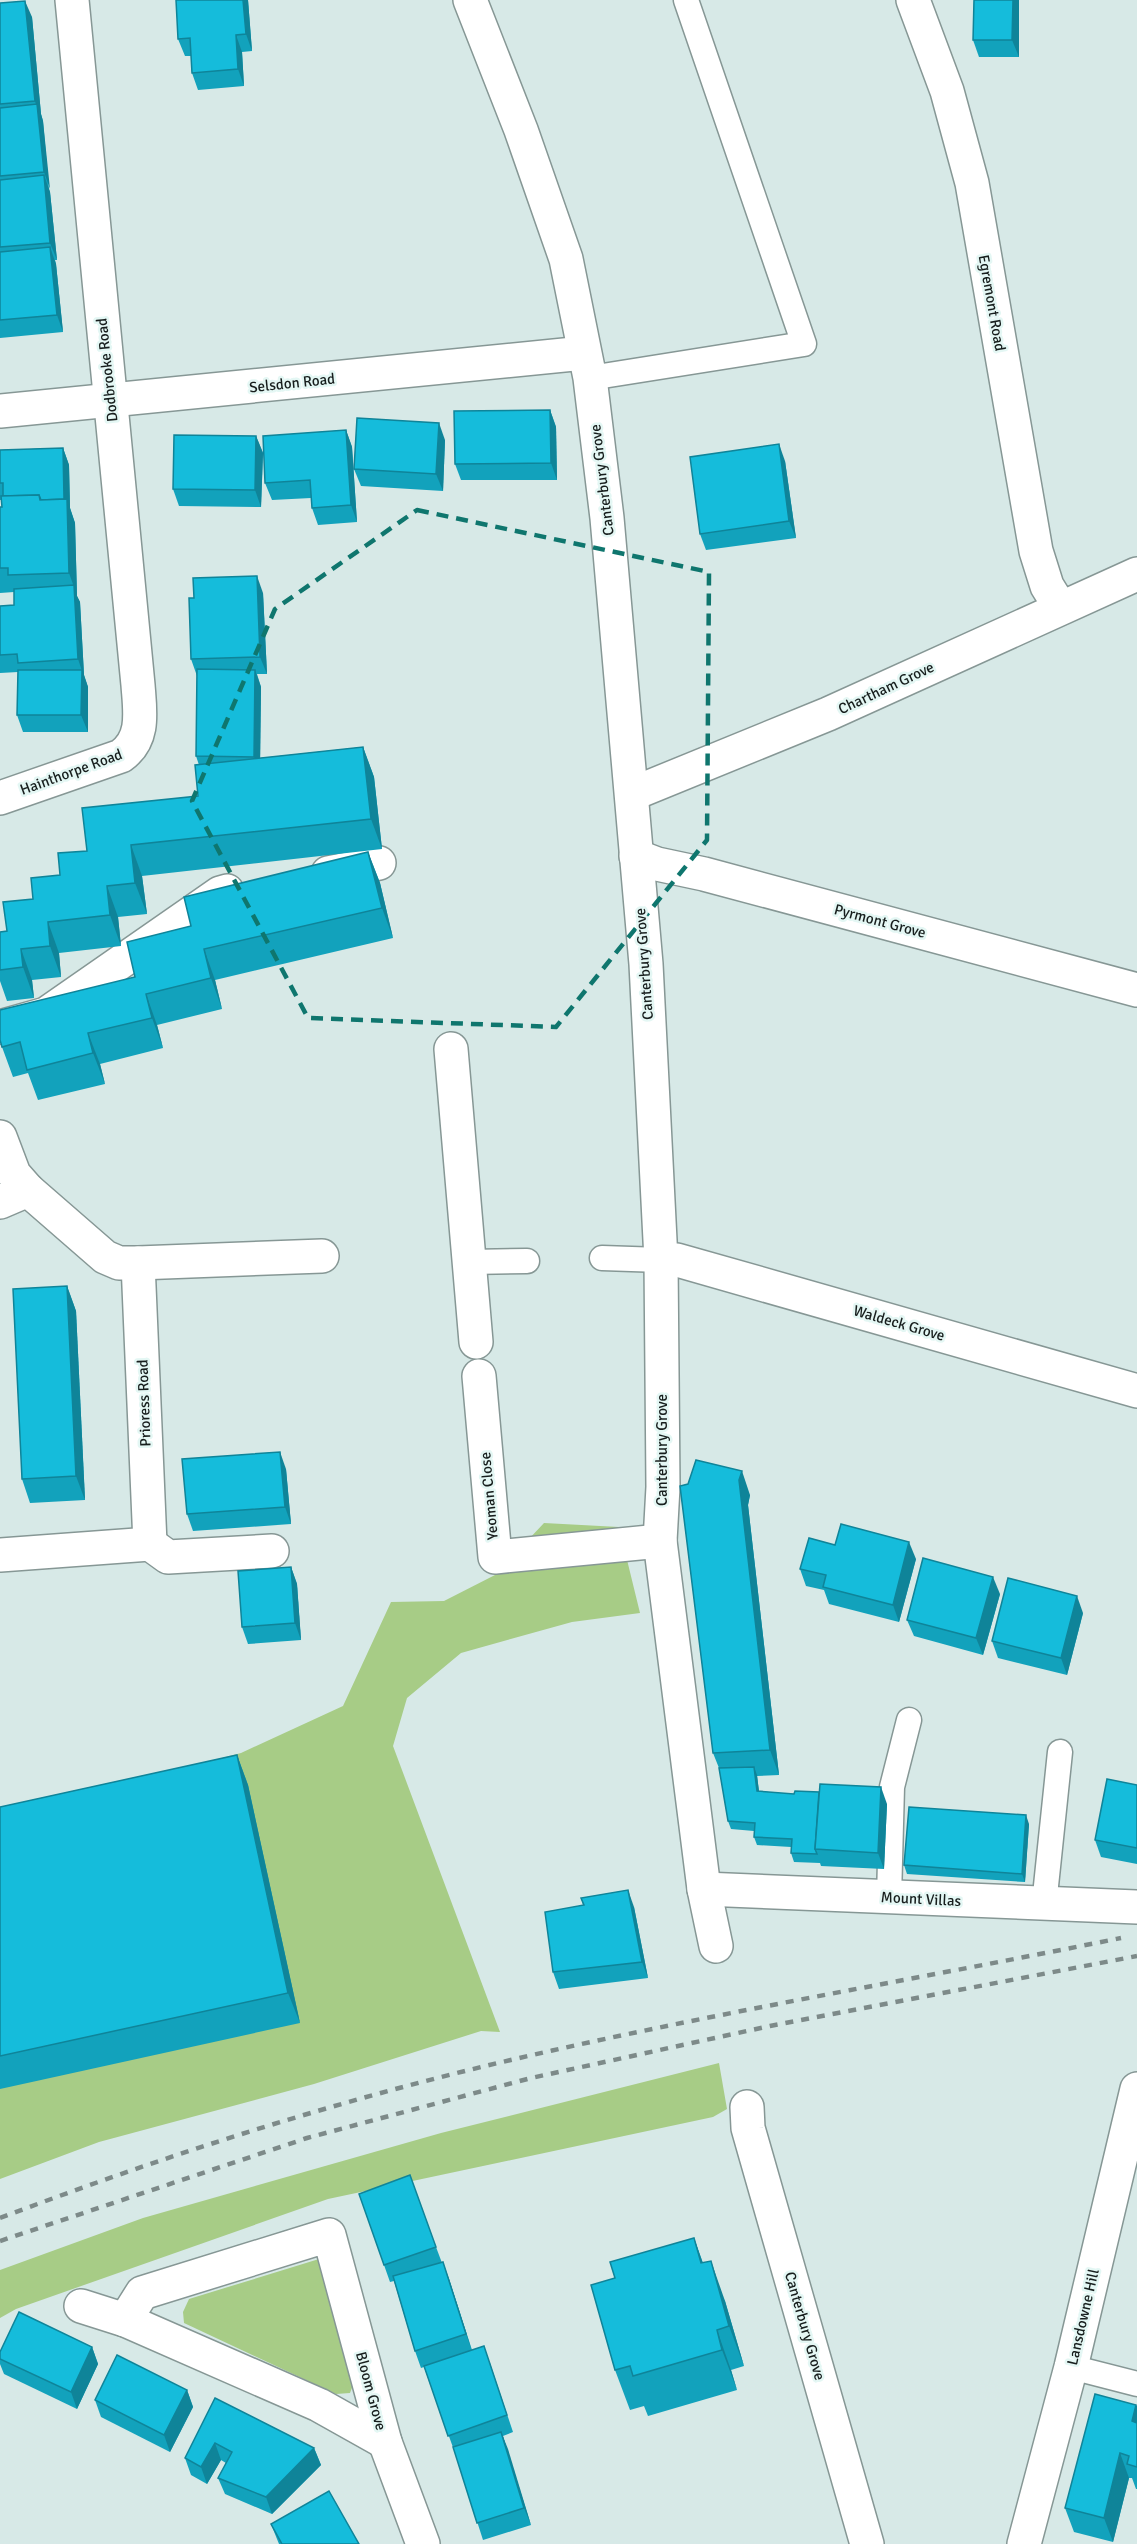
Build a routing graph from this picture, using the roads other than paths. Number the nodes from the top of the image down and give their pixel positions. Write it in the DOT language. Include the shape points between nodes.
graph roads {
  1 [pos="72,0"];
  2 [pos="470,0"];
  3 [pos="686,0"];
  4 [pos="913,0"];
  5 [pos="587,365"];
  6 [pos="111,400"];
  7 [pos="0,411"];
  8 [pos="1137,574"];
  9 [pos="1060,607"];
  10 [pos="137,740"];
  11 [pos="632,794"];
  12 [pos="0,798"];
  13 [pos="636,856"];
  14 [pos="379,863"];
  15 [pos="300,878"];
  16 [pos="254,886"];
  17 [pos="1133,987"];
  18 [pos="0,1027"];
  19 [pos="451,1049"];
  20 [pos="0,1137"];
  21 [pos="14,1196"];
  22 [pos="322,1256"];
  23 [pos="602,1258"];
  24 [pos="661,1260"];
  25 [pos="527,1261"];
  26 [pos="469,1262"];
  27 [pos="138,1263"];
  28 [pos="476,1341"];
  29 [pos="479,1376"];
  30 [pos="1137,1391"];
  31 [pos="660,1541"];
  32 [pos="150,1544"];
  33 [pos="272,1551"];
  34 [pos="0,1555"];
  35 [pos="909,1720"];
  36 [pos="1060,1752"];
  37 [pos="704,1889"];
  38 [pos="889,1898"];
  39 [pos="1044,1905"];
  40 [pos="1137,1907"];
  41 [pos="716,1946"];
  42 [pos="1137,2089"];
  43 [pos="747,2107"];
  44 [pos="81,2306"];
  45 [pos="126,2320"];
  46 [pos="1071,2367"];
  47 [pos="1137,2384"];
  48 [pos="385,2442"];
  49 [pos="423,2544"];
  50 [pos="867,2544"];
  51 [pos="1024,2544"];
  1 -- 6 [label="street, Dodbrooke Road"];
  2 -- 5 [label="street, Canterbury Grove" via="566,259"];
  3 -- 5 [label="lane" via="804,344"];
  4 -- 9 [label="street, Egremont Road" via="947,92 972,183 1036,551 1047,586"];
  5 -- 6 [label="street, Selsdon Road"];
  5 -- 11 [label="street, Canterbury Grove" via="607,518"];
  6 -- 7 [label="street, Selsdon Road"];
  6 -- 10 [label="street, Dodbrooke Road" via="138,685"];
  8 -- 9 [label="street, Chartham Grove"];
  9 -- 11 [label="street, Chartham Grove" via="828,714"];
  10 -- 12 [label="street, Hainthorpe Road" via="121,756"];
  11 -- 13 [label="street, Canterbury Grove"];
  13 -- 17 [label="street, Pyrmont Grove"];
  13 -- 24 [label="street, Canterbury Grove" via="646,964"];
  14 -- 15 [label="street"];
  16 -- 18 [label="street" via="220,893 46,1014"];
  19 -- 26 [label="street"];
  20 -- 21 [label="street" via="14,1174"];
  21 -- 27 [label="street" via="105,1257 119,1263"];
  22 -- 27 [label="street"];
  23 -- 24 [label="lane"];
  24 -- 30 [label="street, Waldeck Grove" via="688,1264"];
  24 -- 31 [label="street, Canterbury Grove"];
  25 -- 26 [label="lane"];
  26 -- 28 [label="street"];
  27 -- 32 [label="street, Prioress Road"];
  29 -- 31 [label="street, Yeoman Close" via="495,1557"];
  31 -- 37 [label="street, Canterbury Grove"];
  32 -- 33 [label="street" via="168,1557"];
  32 -- 34 [label="street"];
  35 -- 38 [label="lane" via="892,1787"];
  36 -- 39 [label="lane"];
  37 -- 38 [label="street, Mount Villas"];
  37 -- 41 [label="street, Canterbury Grove"];
  38 -- 39 [label="street, Mount Villas"];
  39 -- 40 [label="street, Mount Villas"];
  42 -- 46 [label="street, Lansdowne Hill"];
  43 -- 50 [label="street, Canterbury Grove" via="748,2128"];
  44 -- 45 [label="street"];
  45 -- 48 [label="street" via="319,2405"];
  45 -- 48 [label="street, Bloom Grove" via="142,2293 329,2235"];
  46 -- 47 [label="lane"];
  46 -- 51 [label="street, Lansdowne Hill"];
  48 -- 49 [label="street, Bloom Grove"];
}
